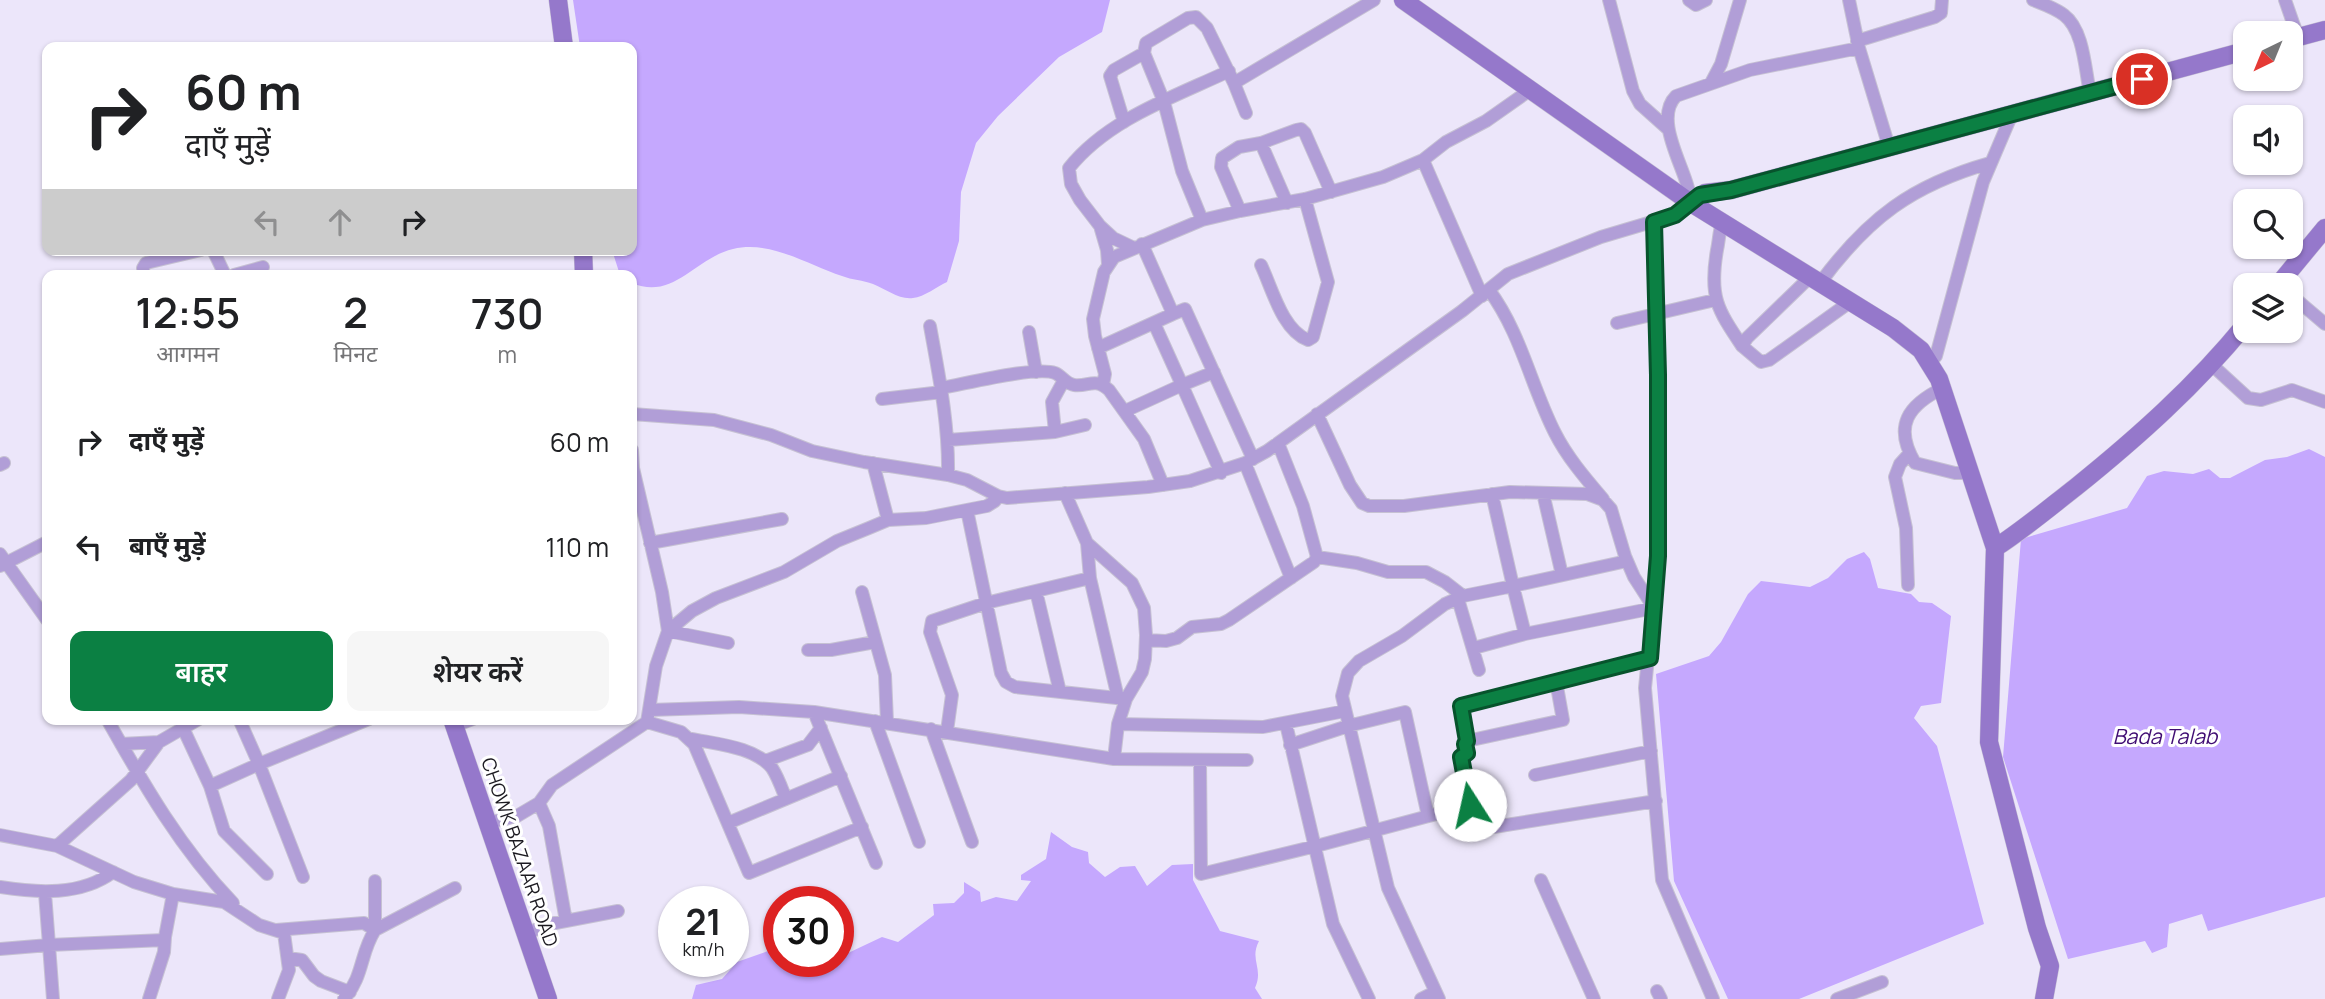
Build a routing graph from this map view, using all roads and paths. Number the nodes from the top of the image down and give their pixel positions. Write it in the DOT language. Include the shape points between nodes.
graph roads {
  1 [pos="558,0"];
  2 [pos="1374,0"];
  3 [pos="1403,0"];
  4 [pos="1609,0"];
  5 [pos="1689,0"];
  6 [pos="1706,0"];
  7 [pos="1740,0"];
  8 [pos="1849,0"];
  9 [pos="1942,0"];
  10 [pos="2033,0"];
  11 [pos="2285,0"];
  12 [pos="2290,21"];
  13 [pos="2325,30"];
  14 [pos="2303,36"];
  15 [pos="563,42"];
  16 [pos="1858,45"];
  17 [pos="1144,53"];
  18 [pos="2233,54"];
  19 [pos="1232,77"];
  20 [pos="1711,83"];
  21 [pos="1530,90"];
  22 [pos="2090,93"];
  23 [pos="1164,102"];
  24 [pos="1247,113"];
  25 [pos="2009,115"];
  26 [pos="1124,122"];
  27 [pos="1668,129"];
  28 [pos="1261,143"];
  29 [pos="1889,147"];
  30 [pos="1423,160"];
  31 [pos="1990,163"];
  32 [pos="1331,192"];
  33 [pos="1690,194"];
  34 [pos="1304,200"];
  35 [pos="1287,203"];
  36 [pos="1240,211"];
  37 [pos="1202,220"];
  38 [pos="1654,222"];
  39 [pos="1722,223"];
  40 [pos="1100,226"];
  41 [pos="2325,228"];
  42 [pos="1138,246"];
  43 [pos="176,256"];
  44 [pos="1108,264"];
  45 [pos="1261,265"];
  46 [pos="262,267"];
  47 [pos="143,270"];
  48 [pos="252,270"];
  49 [pos="2292,273"];
  50 [pos="1815,280"];
  51 [pos="1485,293"];
  52 [pos="1715,300"];
  53 [pos="1850,302"];
  54 [pos="2303,305"];
  55 [pos="1656,312"];
  56 [pos="1173,314"];
  57 [pos="1154,323"];
  58 [pos="1617,323"];
  59 [pos="2325,324"];
  60 [pos="930,326"];
  61 [pos="1029,332"];
  62 [pos="2233,338"];
  63 [pos="1742,346"];
  64 [pos="1098,348"];
  65 [pos="1930,362"];
  66 [pos="2211,365"];
  67 [pos="1036,372"];
  68 [pos="1214,372"];
  69 [pos="1064,380"];
  70 [pos="1104,385"];
  71 [pos="1182,385"];
  72 [pos="1943,388"];
  73 [pos="942,390"];
  74 [pos="882,399"];
  75 [pos="2325,401"];
  76 [pos="1125,411"];
  77 [pos="637,414"];
  78 [pos="1317,414"];
  79 [pos="1085,425"];
  80 [pos="1055,432"];
  81 [pos="948,440"];
  82 [pos="1278,443"];
  83 [pos="1909,454"];
  84 [pos="1249,461"];
  85 [pos="873,463"];
  86 [pos="1221,473"];
  87 [pos="1971,473"];
  88 [pos="948,475"];
  89 [pos="1163,485"];
  90 [pos="637,486"];
  91 [pos="1065,493"];
  92 [pos="1543,493"];
  93 [pos="1492,494"];
  94 [pos="998,496"];
  95 [pos="1603,500"];
  96 [pos="967,510"];
  97 [pos="782,519"];
  98 [pos="888,520"];
  99 [pos="1087,543"];
  100 [pos="42,544"];
  101 [pos="650,544"];
  102 [pos="1995,548"];
  103 [pos="1317,557"];
  104 [pos="2,561"];
  105 [pos="1627,561"];
  106 [pos="1562,575"];
  107 [pos="1090,578"];
  108 [pos="1291,578"];
  109 [pos="1908,584"];
  110 [pos="1513,586"];
  111 [pos="1037,591"];
  112 [pos="862,592"];
  113 [pos="1460,598"];
  114 [pos="986,603"];
  115 [pos="42,608"];
  116 [pos="1654,608"];
  117 [pos="668,631"];
  118 [pos="1525,634"];
  119 [pos="1146,640"];
  120 [pos="875,642"];
  121 [pos="728,643"];
  122 [pos="1474,648"];
  123 [pos="808,650"];
  124 [pos="1650,658"];
  125 [pos="1479,670"];
  126 [pos="1556,681"];
  127 [pos="1060,692"];
  128 [pos="1122,699"];
  129 [pos="1345,710"];
  130 [pos="814,712"];
  131 [pos="649,716"];
  132 [pos="881,721"];
  133 [pos="1118,724"];
  134 [pos="1286,724"];
  135 [pos="110,725"];
  136 [pos="188,725"];
  137 [pos="242,725"];
  138 [pos="354,725"];
  139 [pos="454,725"];
  140 [pos="636,725"];
  141 [pos="637,725"];
  142 [pos="1349,726"];
  143 [pos="183,728"];
  144 [pos="821,728"];
  145 [pos="931,729"];
  146 [pos="947,731"];
  147 [pos="688,738"];
  148 [pos="1467,741"];
  149 [pos="159,742"];
  150 [pos="121,744"];
  151 [pos="1290,744"];
  152 [pos="1651,751"];
  153 [pos="1114,759"];
  154 [pos="1199,760"];
  155 [pos="1247,760"];
  156 [pos="765,761"];
  157 [pos="259,764"];
  158 [pos="136,771"];
  159 [pos="1535,775"];
  160 [pos="841,776"];
  161 [pos="210,786"];
  162 [pos="786,799"];
  163 [pos="1656,801"];
  164 [pos="539,803"];
  165 [pos="1470,805"];
  166 [pos="1428,816"];
  167 [pos="488,823"];
  168 [pos="728,823"];
  169 [pos="862,827"];
  170 [pos="1373,831"];
  171 [pos="0,835"];
  172 [pos="919,842"];
  173 [pos="972,842"];
  174 [pos="57,846"];
  175 [pos="1315,847"];
  176 [pos="876,863"];
  177 [pos="113,872"];
  178 [pos="267,874"];
  179 [pos="303,877"];
  180 [pos="1541,880"];
  181 [pos="375,881"];
  182 [pos="0,887"];
  183 [pos="455,888"];
  184 [pos="45,892"];
  185 [pos="173,894"];
  186 [pos="618,911"];
  187 [pos="243,914"];
  188 [pos="566,921"];
  189 [pos="274,930"];
  190 [pos="375,930"];
  191 [pos="525,934"];
  192 [pos="164,940"];
  193 [pos="50,945"];
  194 [pos="0,948"];
  195 [pos="288,958"];
  196 [pos="1882,982"];
  197 [pos="1437,995"];
  198 [pos="349,997"];
  199 [pos="53,999"];
  200 [pos="149,999"];
  201 [pos="278,999"];
  202 [pos="548,999"];
  203 [pos="1370,999"];
  204 [pos="1421,999"];
  205 [pos="1594,999"];
  206 [pos="1713,999"];
  207 [pos="1837,999"];
  208 [pos="2044,999"];
  1 -- 15 [label="main road"];
  2 -- 19 [label="street"];
  3 -- 21 [label="main road"];
  4 -- 27 [label="street" via="1633,92"];
  5 -- 6 [label="street" via="1696,5"];
  7 -- 20 [label="street"];
  8 -- 16 [label="street"];
  9 -- 16 [label="street" via="1941,13 1935,18"];
  10 -- 22 [label="street" via="2065,15 2078,35"];
  11 -- 12 [label="street"];
  13 -- 14 [label="main road"];
  16 -- 20 [label="street"];
  16 -- 29 [label="street"];
  17 -- 19 [label="street" via="1146,43 1196,17 1207,28"];
  17 -- 23 [label="street"];
  17 -- 26 [label="street" via="1110,76"];
  18 -- 22 [label="main road"];
  19 -- 23 [label="street"];
  19 -- 24 [label="street"];
  20 -- 27 [label="street" via="1675,96 1670,102"];
  21 -- 30 [label="street"];
  21 -- 33 [label="main road"];
  22 -- 25 [label="main road"];
  23 -- 26 [label="street"];
  23 -- 37 [label="street" via="1182,171"];
  25 -- 29 [label="main road"];
  25 -- 31 [label="street"];
  26 -- 40 [label="street" via="1079,155 1069,168 1080,201"];
  27 -- 33 [label="street"];
  28 -- 32 [label="street" via="1301,129"];
  28 -- 35 [label="street"];
  28 -- 36 [label="street" via="1232,150 1220,162"];
  29 -- 33 [label="main road" via="1731,190"];
  30 -- 32 [label="street"];
  30 -- 51 [label="street"];
  31 -- 50 [label="street" via="1940,179 1903,198"];
  31 -- 65 [label="street" via="1945,329"];
  32 -- 34 [label="street"];
  33 -- 38 [label="street" via="1675,215"];
  33 -- 39 [label="main road"];
  34 -- 35 [label="street"];
  34 -- 45 [label="street" via="1328,282 1308,340 1289,324"];
  35 -- 36 [label="street"];
  36 -- 37 [label="street"];
  37 -- 42 [label="street"];
  38 -- 51 [label="street" via="1601,237 1508,274"];
  38 -- 55 [label="street"];
  39 -- 50 [label="main road"];
  39 -- 52 [label="street" via="1713,279"];
  40 -- 42 [label="street" via="1112,238"];
  40 -- 44 [label="street"];
  41 -- 49 [label="main road"];
  42 -- 44 [label="street"];
  42 -- 56 [label="street"];
  43 -- 47 [label="street" via="146,263"];
  44 -- 64 [label="street" via="1093,318"];
  46 -- 48 [label="street"];
  50 -- 53 [label="main road"];
  50 -- 63 [label="street"];
  51 -- 78 [label="street"];
  51 -- 95 [label="street" via="1506,315 1556,435"];
  52 -- 55 [label="street"];
  52 -- 63 [label="street"];
  53 -- 63 [label="street" via="1769,360 1761,362"];
  53 -- 65 [label="main road" via="1893,328"];
  54 -- 59 [label="street"];
  55 -- 58 [label="street"];
  55 -- 116 [label="street" via="1658,556"];
  56 -- 57 [label="street"];
  56 -- 68 [label="street" via="1185,309"];
  57 -- 64 [label="street"];
  57 -- 71 [label="street"];
  60 -- 73 [label="street"];
  61 -- 67 [label="street"];
  62 -- 66 [label="main road"];
  64 -- 70 [label="street"];
  65 -- 72 [label="main road"];
  66 -- 75 [label="street" via="2248,398 2261,400 2292,390"];
  66 -- 102 [label="main road" via="2158,419"];
  67 -- 69 [label="street" via="1055,373"];
  67 -- 73 [label="street"];
  68 -- 71 [label="street"];
  68 -- 84 [label="street"];
  69 -- 70 [label="street"];
  69 -- 80 [label="street" via="1052,402"];
  70 -- 76 [label="street"];
  71 -- 76 [label="street"];
  71 -- 86 [label="street"];
  72 -- 83 [label="street" via="1924,397 1908,414"];
  72 -- 87 [label="main road"];
  73 -- 74 [label="street"];
  73 -- 81 [label="street"];
  76 -- 89 [label="street" via="1144,439"];
  77 -- 85 [label="street" via="714,420 812,451"];
  78 -- 82 [label="street"];
  78 -- 93 [label="street" via="1362,503 1383,508"];
  79 -- 80 [label="street"];
  80 -- 81 [label="street"];
  81 -- 88 [label="street"];
  82 -- 84 [label="street"];
  82 -- 103 [label="street"];
  83 -- 87 [label="street" via="1915,463"];
  83 -- 109 [label="street" via="1895,477 1906,528"];
  84 -- 86 [label="street"];
  84 -- 108 [label="street"];
  85 -- 88 [label="street"];
  85 -- 98 [label="street"];
  86 -- 89 [label="street"];
  87 -- 102 [label="main road"];
  88 -- 94 [label="street"];
  89 -- 91 [label="street"];
  90 -- 101 [label="street"];
  91 -- 94 [label="street"];
  91 -- 99 [label="street"];
  92 -- 93 [label="street"];
  92 -- 95 [label="street" via="1587,494"];
  92 -- 106 [label="street"];
  93 -- 110 [label="street"];
  94 -- 96 [label="street" via="988,506"];
  95 -- 105 [label="street" via="1611,509"];
  96 -- 98 [label="street"];
  96 -- 114 [label="street"];
  97 -- 101 [label="street"];
  98 -- 117 [label="street" via="837,541 784,572 716,598"];
  99 -- 107 [label="street"];
  99 -- 119 [label="street" via="1138,592"];
  100 -- 104 [label="street"];
  101 -- 117 [label="street"];
  102 -- 208 [label="main road" via="1989,742 2050,966"];
  103 -- 108 [label="street"];
  103 -- 113 [label="street" via="1388,572 1426,572 1445,582"];
  104 -- 115 [label="street"];
  105 -- 106 [label="street"];
  105 -- 116 [label="street"];
  106 -- 110 [label="street"];
  107 -- 111 [label="street"];
  107 -- 128 [label="street"];
  108 -- 119 [label="street" via="1228,621 1192,627 1166,641"];
  110 -- 113 [label="street"];
  110 -- 118 [label="street"];
  111 -- 114 [label="street"];
  111 -- 127 [label="street"];
  112 -- 120 [label="street"];
  113 -- 122 [label="street"];
  113 -- 129 [label="street" via="1359,661 1348,673 1342,696"];
  114 -- 127 [label="street" via="1006,682"];
  114 -- 146 [label="street" via="940,617 929,627 952,695"];
  116 -- 118 [label="street"];
  116 -- 124 [label="street"];
  117 -- 121 [label="street"];
  117 -- 131 [label="street" via="656,666"];
  118 -- 122 [label="street"];
  119 -- 128 [label="street" via="1142,672"];
  120 -- 123 [label="street"];
  120 -- 132 [label="street" via="885,675"];
  122 -- 125 [label="street"];
  124 -- 126 [label="street"];
  124 -- 152 [label="street" via="1645,688"];
  126 -- 148 [label="street" via="1461,706"];
  126 -- 148 [label="street" via="1563,720"];
  127 -- 128 [label="street"];
  128 -- 133 [label="street"];
  129 -- 134 [label="street"];
  129 -- 142 [label="street"];
  130 -- 131 [label="street" via="739,707"];
  130 -- 132 [label="street"];
  130 -- 144 [label="street"];
  131 -- 141 [label="street"];
  131 -- 147 [label="street"];
  132 -- 145 [label="street"];
  132 -- 172 [label="street"];
  133 -- 134 [label="street"];
  133 -- 153 [label="street"];
  134 -- 151 [label="street"];
  135 -- 150 [label="street"];
  136 -- 143 [label="street"];
  137 -- 157 [label="street"];
  138 -- 157 [label="street"];
  139 -- 167 [label="main road, CHOWK BAZAAR ROAD"];
  140 -- 164 [label="street" via="552,785"];
  142 -- 151 [label="street"];
  142 -- 166 [label="street" via="1405,712"];
  142 -- 170 [label="street"];
  143 -- 149 [label="street"];
  143 -- 161 [label="street"];
  144 -- 156 [label="street" via="808,745"];
  144 -- 160 [label="street"];
  145 -- 146 [label="street"];
  145 -- 173 [label="street"];
  146 -- 153 [label="street"];
  147 -- 156 [label="street" via="743,750"];
  147 -- 168 [label="street" via="698,751"];
  148 -- 165 [label="street" via="1467,753 1461,757"];
  149 -- 150 [label="street"];
  149 -- 158 [label="street"];
  150 -- 158 [label="street"];
  151 -- 175 [label="street"];
  152 -- 159 [label="street"];
  152 -- 163 [label="street"];
  153 -- 154 [label="street"];
  154 -- 155 [label="street"];
  154 -- 175 [label="street" via="1201,874"];
  156 -- 162 [label="street" via="774,770"];
  157 -- 161 [label="street"];
  157 -- 179 [label="street"];
  158 -- 174 [label="street"];
  158 -- 187 [label="street" via="192,855"];
  160 -- 162 [label="street"];
  160 -- 169 [label="street"];
  161 -- 178 [label="street" via="224,831"];
  162 -- 168 [label="street"];
  163 -- 165 [label="street" via="1475,830"];
  163 -- 206 [label="street" via="1662,880"];
  164 -- 167 [label="street" via="517,816"];
  164 -- 188 [label="street" via="551,835"];
  165 -- 166 [label="street"];
  166 -- 170 [label="street"];
  167 -- 191 [label="main road, CHOWK BAZAAR ROAD"];
  168 -- 169 [label="street" via="749,873"];
  169 -- 176 [label="street"];
  170 -- 175 [label="street"];
  170 -- 197 [label="street" via="1388,888"];
  171 -- 174 [label="street"];
  174 -- 177 [label="street"];
  175 -- 203 [label="street" via="1333,924"];
  177 -- 184 [label="street" via="87,886"];
  177 -- 185 [label="street"];
  180 -- 205 [label="street"];
  181 -- 190 [label="street"];
  182 -- 184 [label="street"];
  183 -- 190 [label="street"];
  184 -- 193 [label="street"];
  185 -- 187 [label="street" via="224,902"];
  185 -- 192 [label="street"];
  186 -- 188 [label="street"];
  187 -- 189 [label="street"];
  188 -- 191 [label="street"];
  189 -- 190 [label="street" via="363,923"];
  189 -- 195 [label="street" via="285,935"];
  190 -- 198 [label="street"];
  191 -- 202 [label="main road, CHOWK BAZAAR ROAD"];
  192 -- 193 [label="street"];
  192 -- 200 [label="street"];
  193 -- 194 [label="street"];
  193 -- 199 [label="street"];
  195 -- 198 [label="street" via="302,960 314,976"];
  195 -- 201 [label="street" via="289,970"];
  196 -- 207 [label="street"];
  197 -- 204 [label="street"];
}
